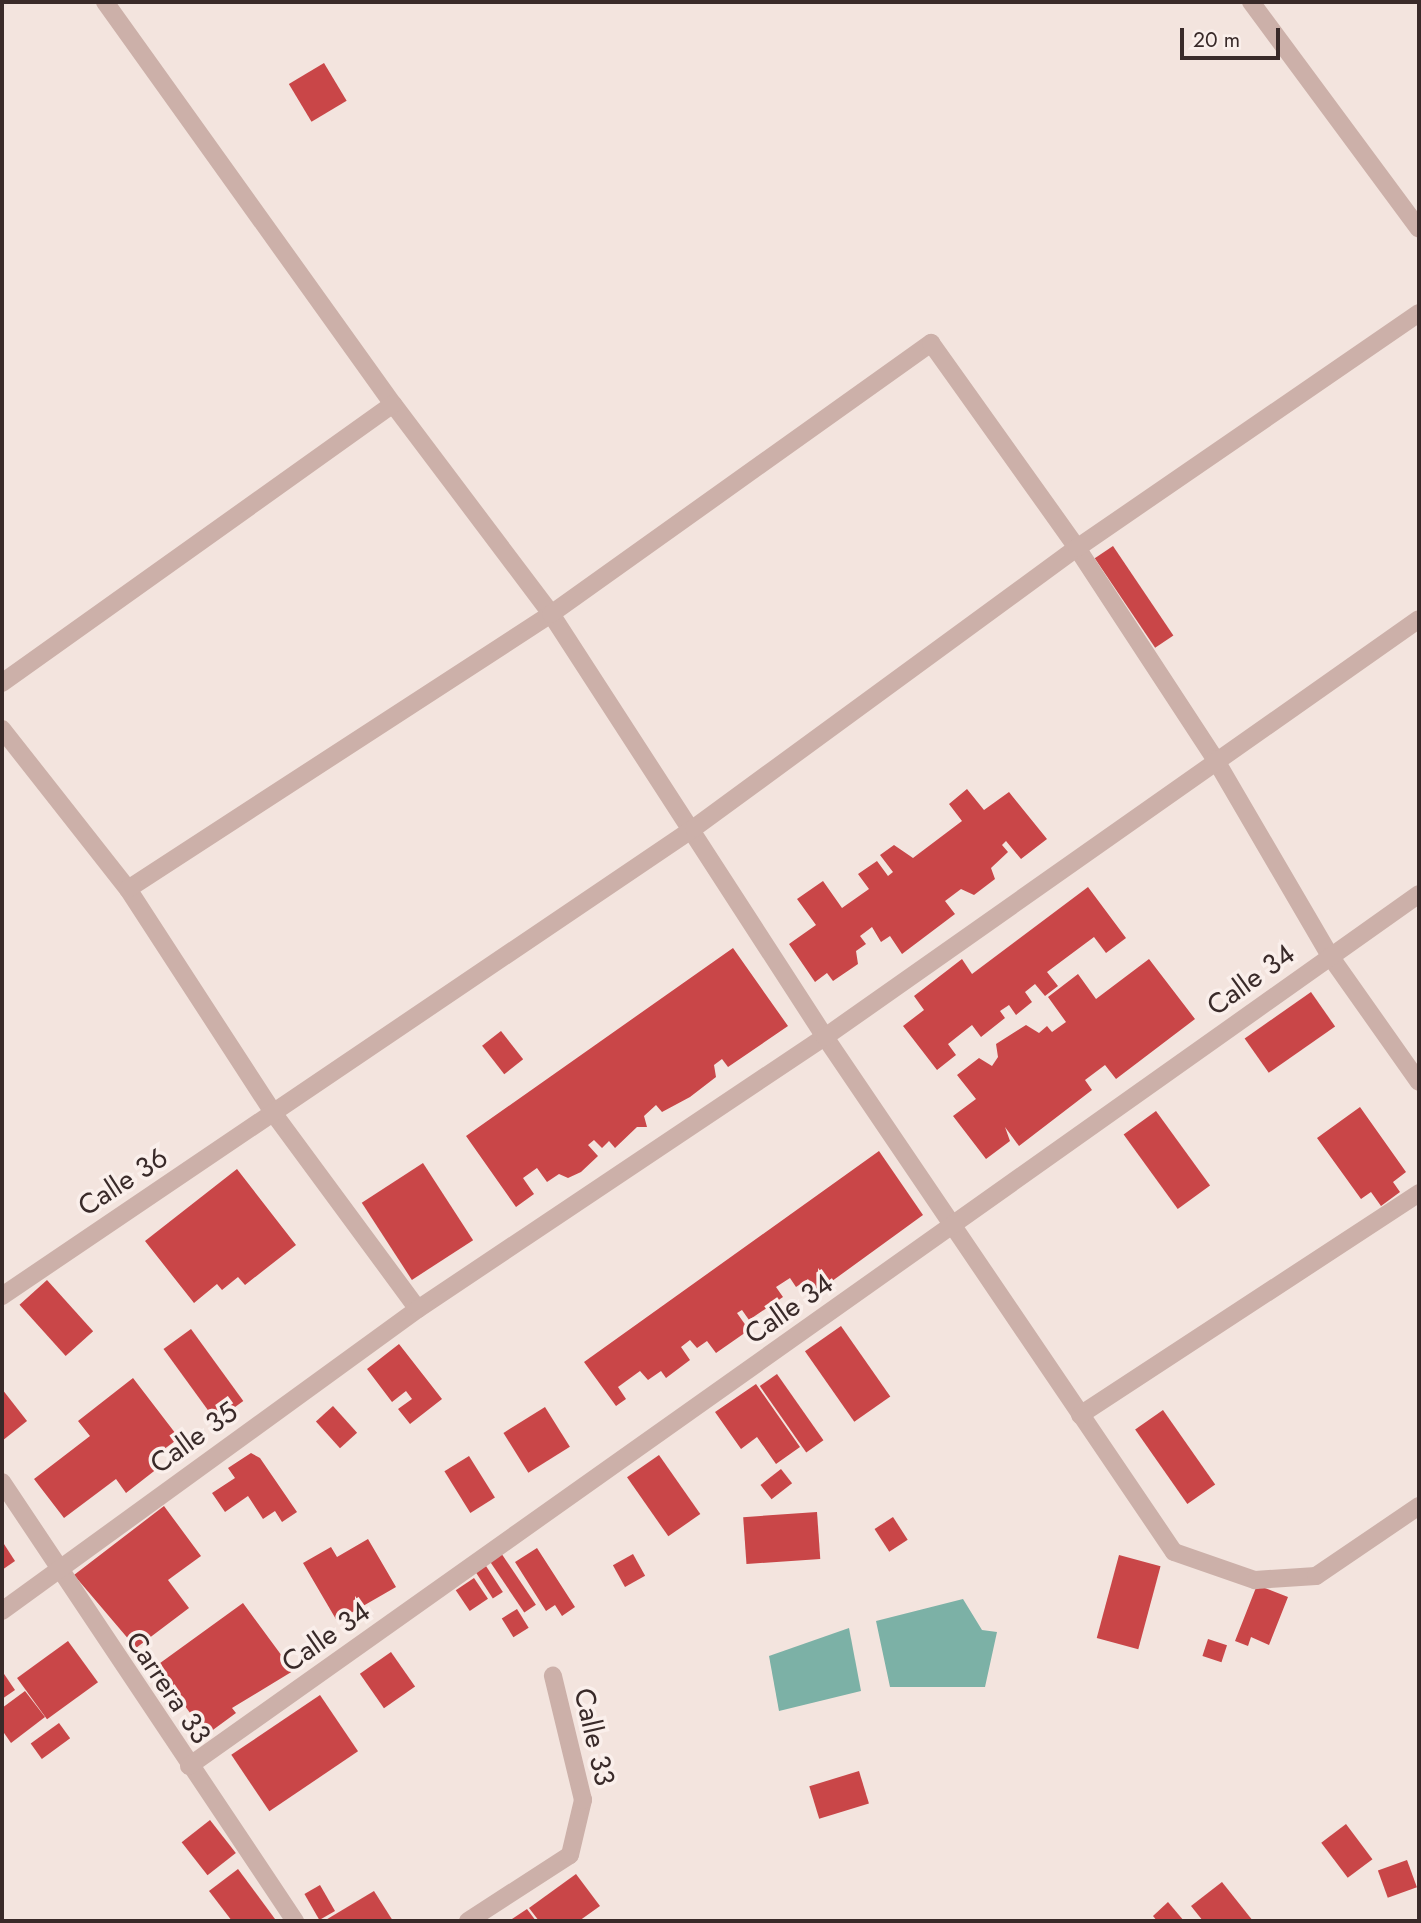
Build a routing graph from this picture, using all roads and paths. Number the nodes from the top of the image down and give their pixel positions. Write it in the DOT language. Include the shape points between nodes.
graph roads {
  1 [pos="105,2"];
  2 [pos="1251,2"];
  3 [pos="1419,229"];
  4 [pos="1419,313"];
  5 [pos="393,404"];
  6 [pos="1077,548"];
  7 [pos="551,614"];
  8 [pos="1419,619"];
  9 [pos="2,683"];
  10 [pos="2,729"];
  11 [pos="1215,760"];
  12 [pos="694,828"];
  13 [pos="128,889"];
  14 [pos="1419,894"];
  15 [pos="1330,956"];
  16 [pos="825,1037"];
  17 [pos="1419,1082"];
  18 [pos="274,1114"];
  19 [pos="1419,1193"];
  20 [pos="951,1227"];
  21 [pos="2,1296"];
  22 [pos="418,1309"];
  23 [pos="1080,1415"];
  24 [pos="2,1482"];
  25 [pos="1419,1506"];
  26 [pos="56,1570"];
  27 [pos="2,1611"];
  28 [pos="553,1675"];
  29 [pos="189,1766"];
  30 [pos="295,1921"];
  31 [pos="468,1921"];
  1 -- 5 [label="street"];
  2 -- 3 [label="street"];
  4 -- 6 [label="street, Calle 36"];
  5 -- 7 [label="street"];
  5 -- 9 [label="street"];
  6 -- 7 [label="street" via="932,343"];
  6 -- 11 [label="street"];
  6 -- 12 [label="street, Calle 36"];
  7 -- 12 [label="street"];
  7 -- 13 [label="street"];
  8 -- 11 [label="street, Calle 35"];
  10 -- 13 [label="street"];
  11 -- 15 [label="street"];
  11 -- 16 [label="street, Calle 35"];
  12 -- 16 [label="street"];
  12 -- 18 [label="street, Calle 36"];
  13 -- 18 [label="street"];
  14 -- 15 [label="street, Calle 34"];
  15 -- 17 [label="street"];
  15 -- 20 [label="street, Calle 34"];
  16 -- 20 [label="street"];
  16 -- 22 [label="street, Calle 35"];
  18 -- 21 [label="street, Calle 36"];
  18 -- 22 [label="street"];
  19 -- 23 [label="street"];
  20 -- 23 [label="street"];
  20 -- 29 [label="street, Calle 34"];
  22 -- 26 [label="street, Calle 35"];
  23 -- 25 [label="street" via="1174,1552 1255,1580 1316,1576"];
  24 -- 26 [label="street, Carrera 33"];
  26 -- 27 [label="street, Calle 35"];
  26 -- 29 [label="street, Carrera 33"];
  28 -- 31 [label="street, Calle 33" via="583,1800 570,1855"];
  29 -- 30 [label="street, Carrera 33"];
}
